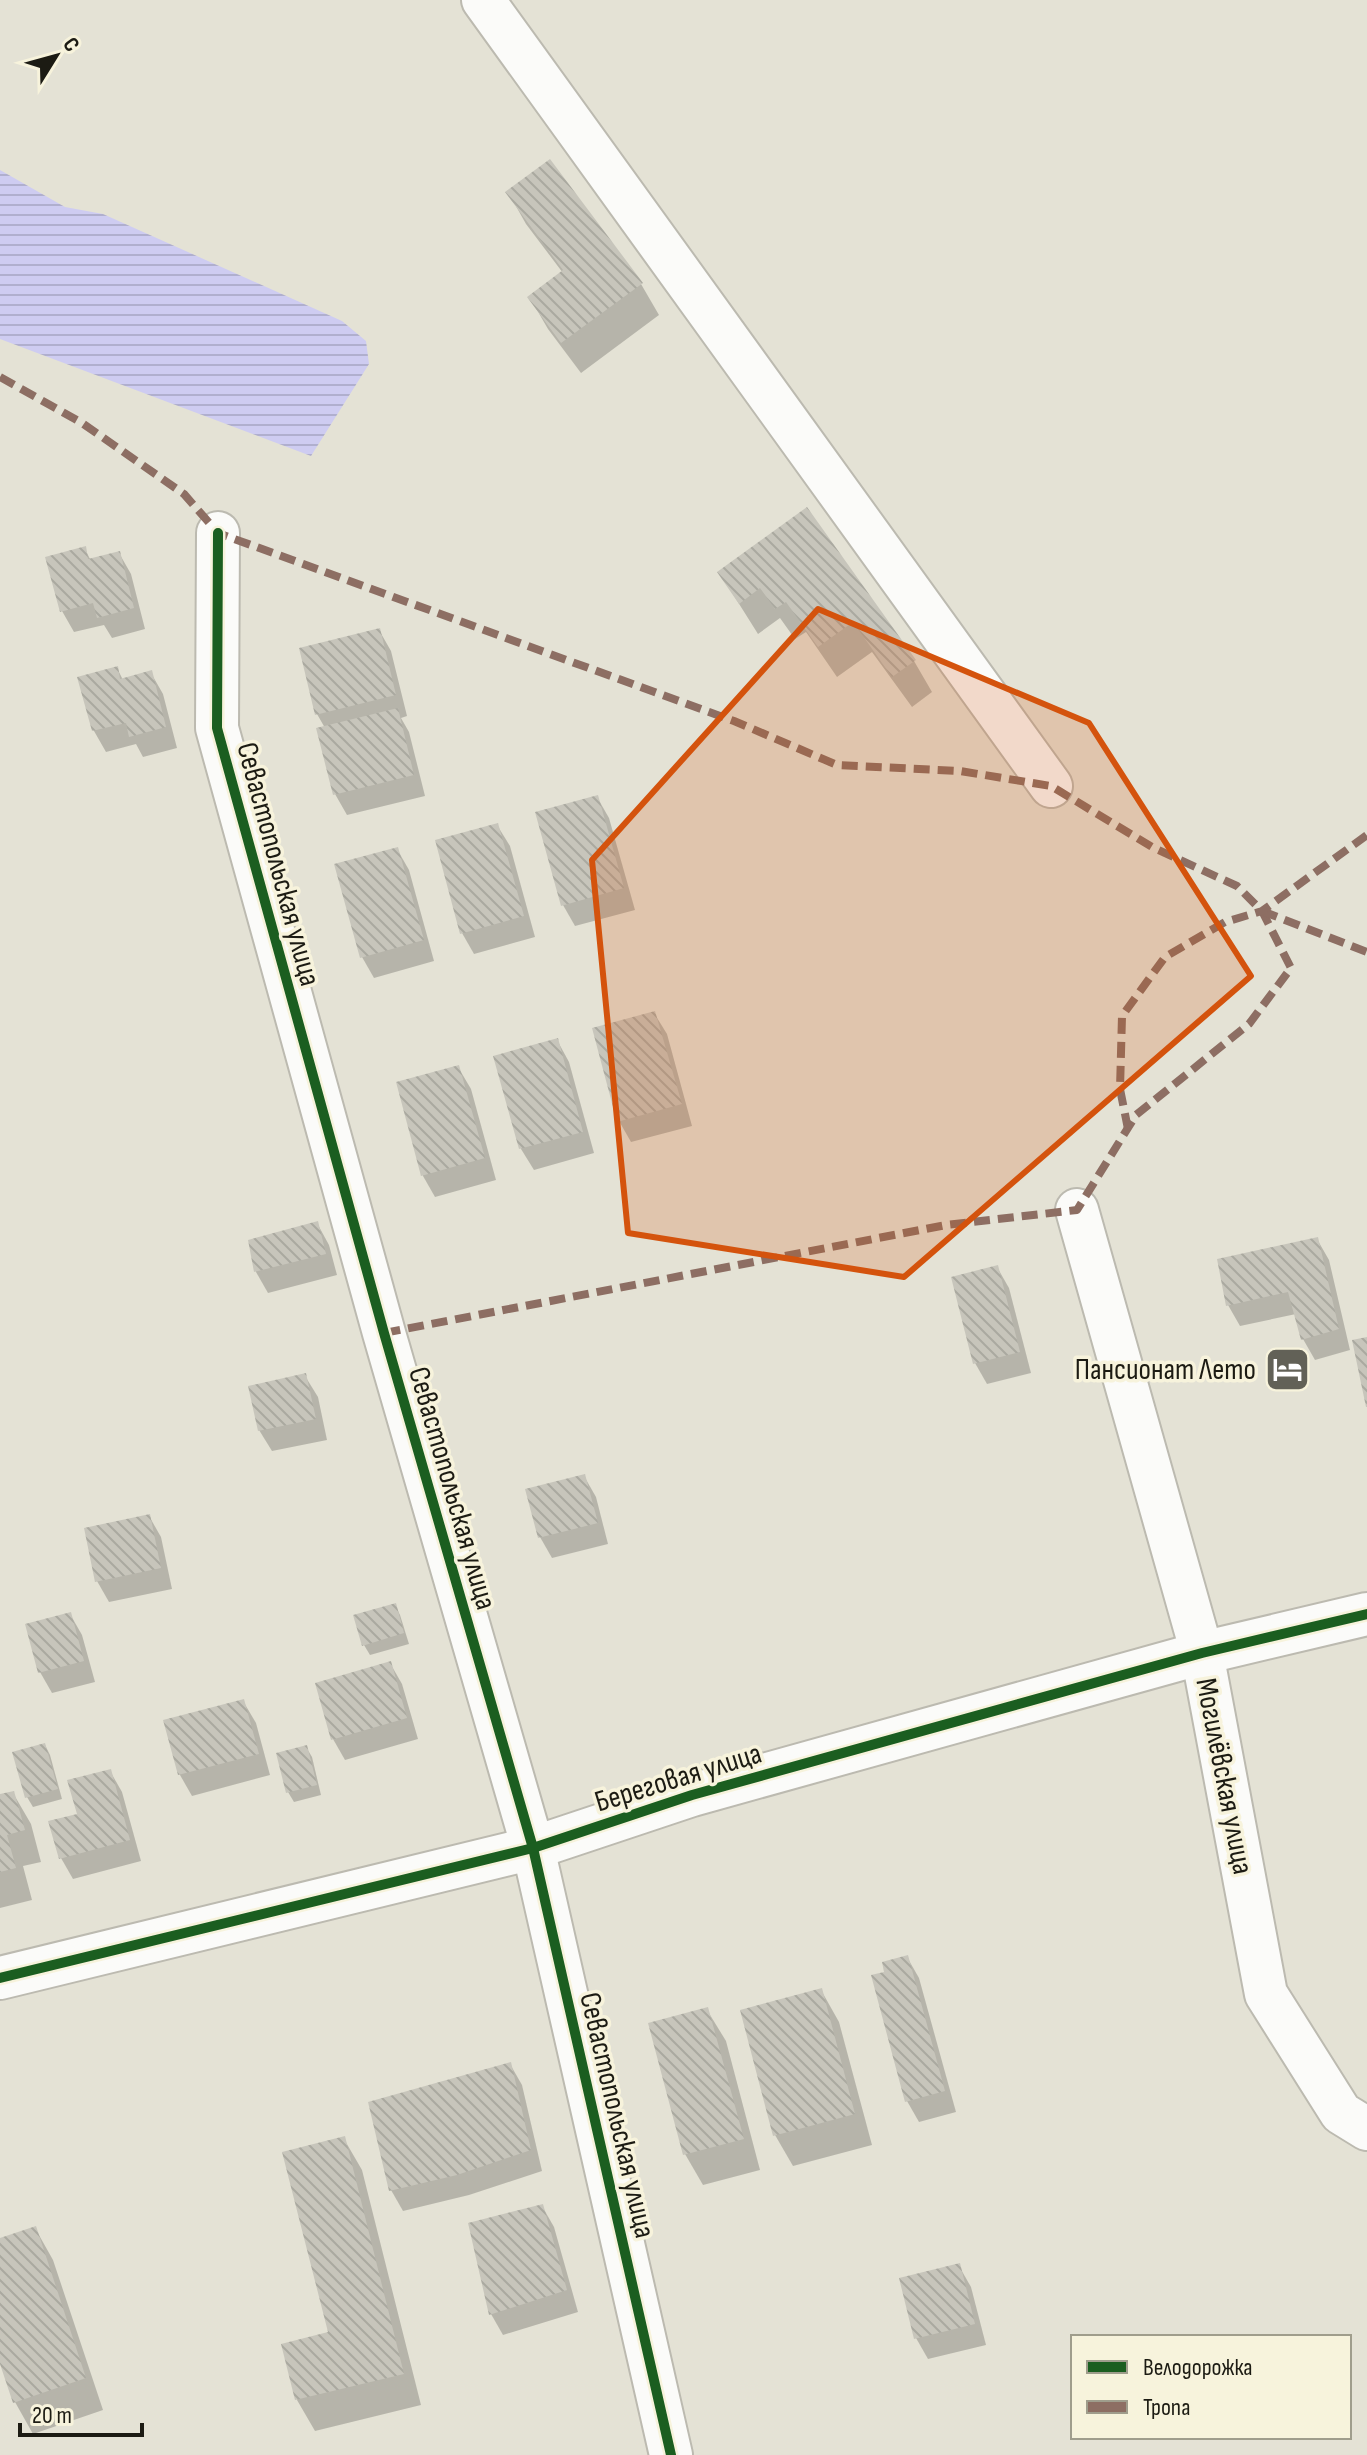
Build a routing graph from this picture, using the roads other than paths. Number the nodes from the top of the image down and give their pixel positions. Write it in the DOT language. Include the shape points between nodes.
graph roads {
  1 [pos="483,0"];
  2 [pos="218,533"];
  3 [pos="1051,786"];
  4 [pos="1077,1210"];
  5 [pos="1367,1614"];
  6 [pos="1202,1653"];
  7 [pos="533,1848"];
  8 [pos="0,1978"];
  9 [pos="1367,2129"];
  10 [pos="671,2455"];
  1 -- 3 [label="street"];
  2 -- 7 [label="street, Севастопольская улица" via="217,728"];
  4 -- 6 [label="street, Могилёвская улица"];
  5 -- 6 [label="street, Береговая улица"];
  6 -- 7 [label="street, Береговая улица" via="692,1795"];
  6 -- 9 [label="street, Могилёвская улица" via="1266,1994 1341,2113"];
  7 -- 8 [label="street, Береговая улица"];
  7 -- 10 [label="street, Севастопольская улица"];
}
